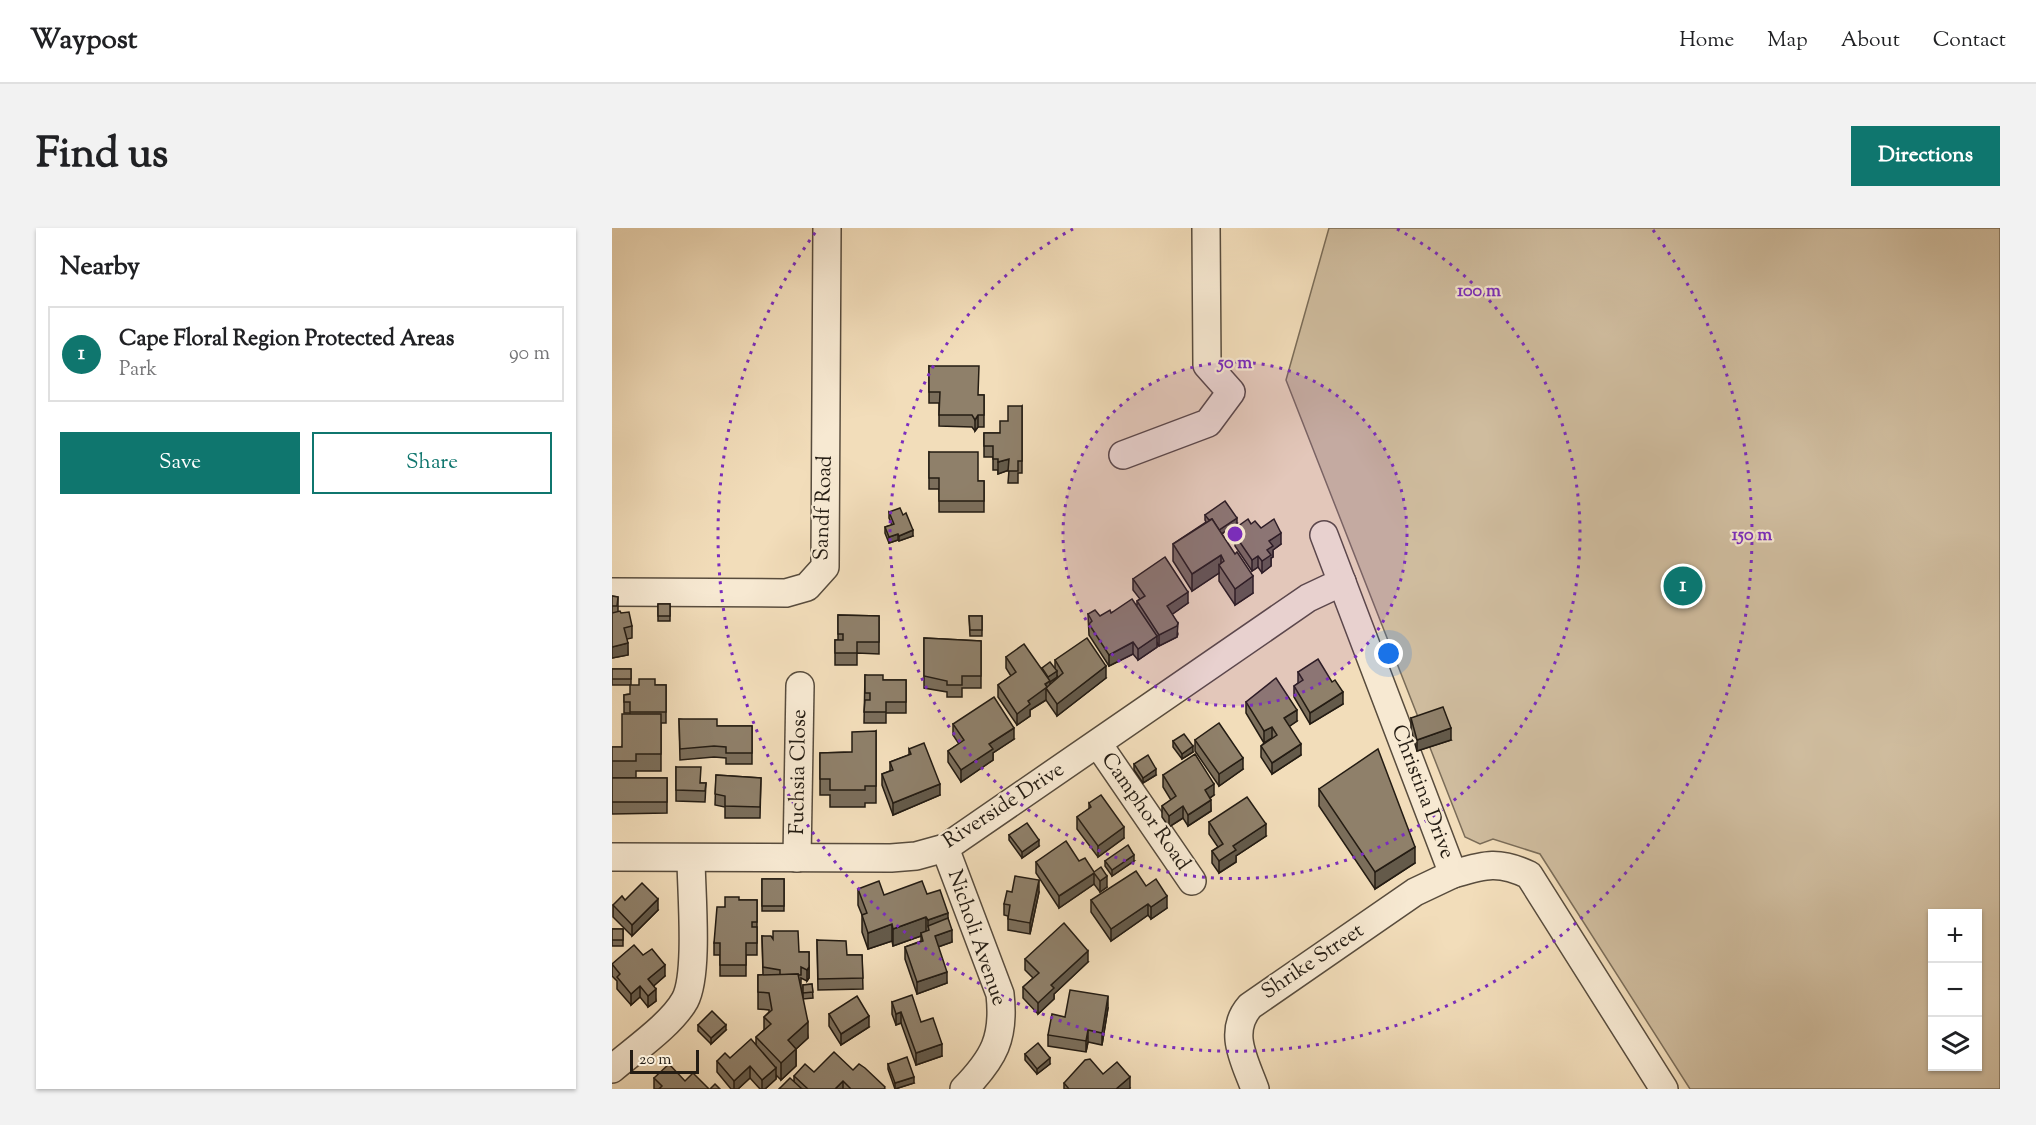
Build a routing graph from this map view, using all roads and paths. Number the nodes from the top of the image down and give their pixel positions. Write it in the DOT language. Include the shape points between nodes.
graph roads {
  1 [pos="827,228"];
  2 [pos="1206,228"];
  3 [pos="1123,455"];
  4 [pos="1324,535"];
  5 [pos="1342,582"];
  6 [pos="612,592"];
  7 [pos="800,686"];
  8 [pos="1098,744"];
  9 [pos="945,848"];
  10 [pos="612,857"];
  11 [pos="691,858"];
  12 [pos="797,858"];
  13 [pos="1453,874"];
  14 [pos="1192,880"];
  15 [pos="612,1069"];
  16 [pos="964,1089"];
  17 [pos="1255,1089"];
  18 [pos="1664,1089"];
  1 -- 6 [label="street, Sandf Road" via="825,567 807,586 786,593"];
  2 -- 3 [label="street" via="1207,365 1231,392 1208,423"];
  4 -- 5 [label="street, Christina Drive"];
  5 -- 8 [label="street, Riverside Drive" via="1308,598"];
  5 -- 13 [label="street, Christina Drive"];
  7 -- 12 [label="street, Fuchsia Close"];
  8 -- 9 [label="street, Riverside Drive"];
  8 -- 14 [label="street, Camphor Road"];
  9 -- 12 [label="street, Riverside Drive" via="891,858"];
  9 -- 16 [label="street, Nicholi Avenue" via="1000,994 1003,1018 986,1066"];
  10 -- 11 [label="street, Riverside Drive"];
  11 -- 12 [label="street, Riverside Drive"];
  11 -- 15 [label="street" via="692,966 687,998 677,1012"];
  13 -- 17 [label="street, Shrike Street" via="1415,892 1250,1006 1242,1015 1237,1037"];
  13 -- 18 [label="street, Christina Drive" via="1486,864 1511,867 1528,875"];
}
